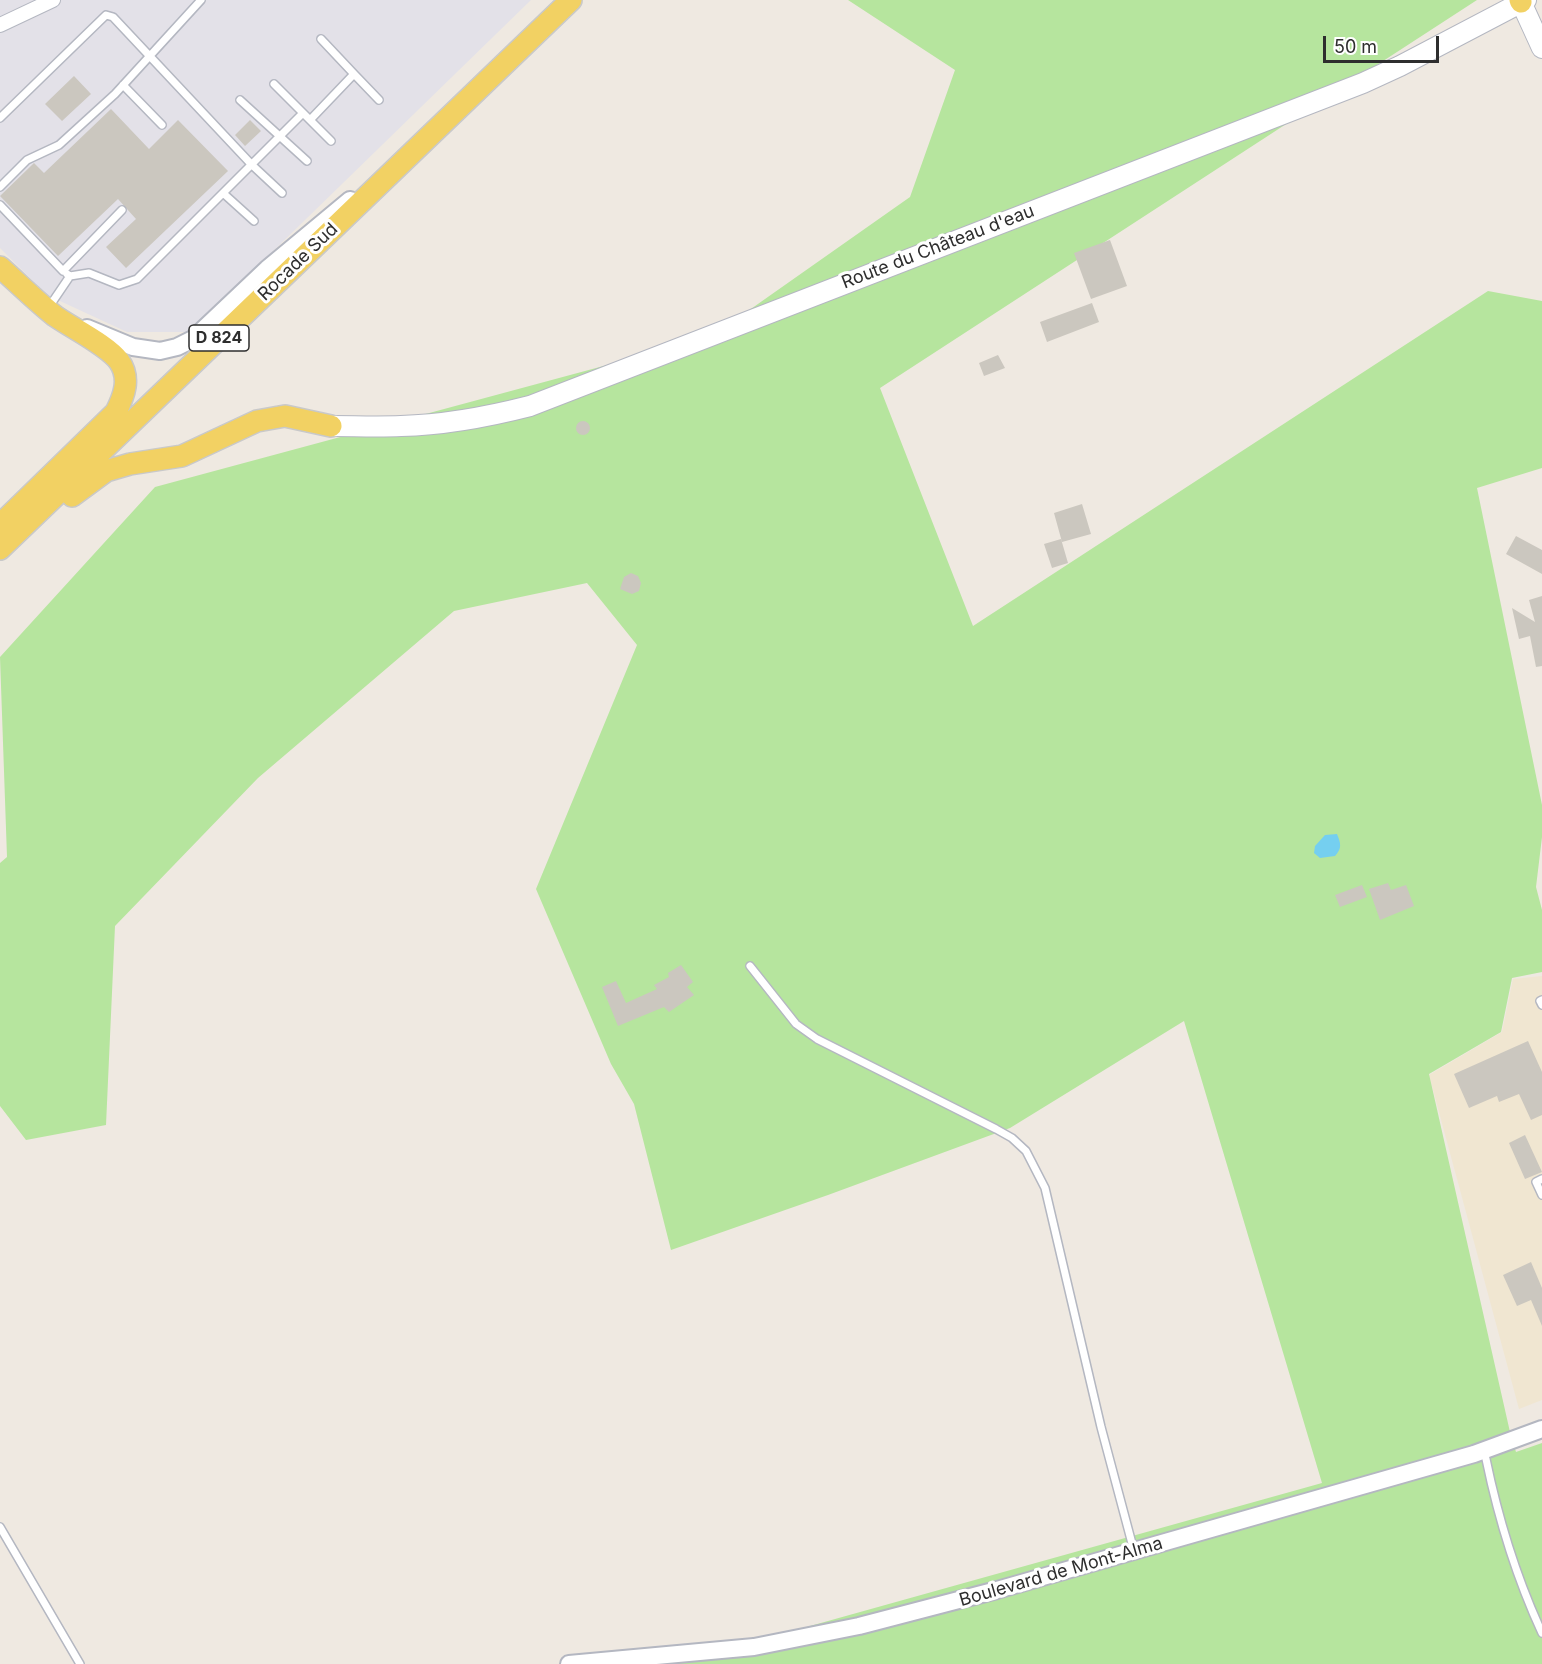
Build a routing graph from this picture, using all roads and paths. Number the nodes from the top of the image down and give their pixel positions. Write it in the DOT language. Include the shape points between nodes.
graph roads {
  1 [pos="201,0"];
  2 [pos="571,0"];
  3 [pos="48,1"];
  4 [pos="1522,1"];
  5 [pos="0,25"];
  6 [pos="321,39"];
  7 [pos="1542,48"];
  8 [pos="150,56"];
  9 [pos="354,74"];
  10 [pos="273,84"];
  11 [pos="123,85"];
  12 [pos="379,99"];
  13 [pos="240,100"];
  14 [pos="303,113"];
  15 [pos="0,117"];
  16 [pos="310,120"];
  17 [pos="162,125"];
  18 [pos="439,128"];
  19 [pos="279,138"];
  20 [pos="331,141"];
  21 [pos="307,161"];
  22 [pos="252,165"];
  23 [pos="0,188"];
  24 [pos="223,193"];
  25 [pos="282,193"];
  26 [pos="0,205"];
  27 [pos="122,210"];
  28 [pos="254,221"];
  29 [pos="0,266"];
  30 [pos="63,271"];
  31 [pos="70,276"];
  32 [pos="51,304"];
  33 [pos="331,426"];
  34 [pos="0,525"];
  35 [pos="0,549"];
  36 [pos="0,556"];
  37 [pos="750,966"];
  38 [pos="1542,1000"];
  39 [pos="1542,1005"];
  40 [pos="1542,1179"];
  41 [pos="1542,1195"];
  42 [pos="1542,1429"];
  43 [pos="1486,1459"];
  44 [pos="0,1527"];
  45 [pos="1134,1552"];
  46 [pos="1542,1633"];
  47 [pos="654,1660"];
  48 [pos="80,1664"];
  49 [pos="569,1664"];
  1 -- 8 [label="lane"];
  2 -- 18 [label="main road, Rocade Sud / D 824"];
  3 -- 5 [label="street"];
  4 -- 7 [label="main road"];
  4 -- 33 [label="main road, Route du Château d'eau" via="1363,83 530,406 442,423"];
  6 -- 9 [label="lane"];
  8 -- 11 [label="lane"];
  8 -- 15 [label="lane" via="113,17 106,15"];
  8 -- 22 [label="lane"];
  9 -- 12 [label="lane"];
  9 -- 16 [label="lane"];
  10 -- 14 [label="lane"];
  11 -- 17 [label="lane"];
  11 -- 23 [label="lane" via="59,145 27,160"];
  13 -- 19 [label="lane"];
  14 -- 16 [label="lane"];
  14 -- 19 [label="lane"];
  16 -- 20 [label="lane"];
  18 -- 32 [label="street" via="267,269 193,339 177,347 160,351 133,347 84,326"];
  18 -- 35 [label="main road, Rocade Sud / D 824"];
  19 -- 21 [label="lane"];
  19 -- 22 [label="lane"];
  22 -- 24 [label="lane"];
  22 -- 25 [label="lane"];
  24 -- 28 [label="lane"];
  24 -- 31 [label="lane" via="137,279 119,285 89,273"];
  26 -- 30 [label="lane"];
  27 -- 30 [label="lane"];
  29 -- 32 [label="street"];
  29 -- 34 [label="main road" via="53,315 118,360 125,380 125,395 116,412"];
  30 -- 31 [label="lane"];
  31 -- 32 [label="lane"];
  33 -- 36 [label="main road" via="285,416 257,422 183,456 106,471"];
  37 -- 45 [label="lane" via="796,1024 817,1040 996,1129 1026,1151 1045,1188"];
  38 -- 39 [label="lane"];
  40 -- 41 [label="lane" via="1536,1182"];
  42 -- 45 [label="street, Boulevard de Mont-Alma" via="1474,1454"];
  43 -- 46 [label="lane" via="1504,1528"];
  44 -- 48 [label="lane"];
  45 -- 47 [label="street, Boulevard de Mont-Alma" via="839,1631"];
  47 -- 49 [label="street, Boulevard de Mont-Alma"];
}
